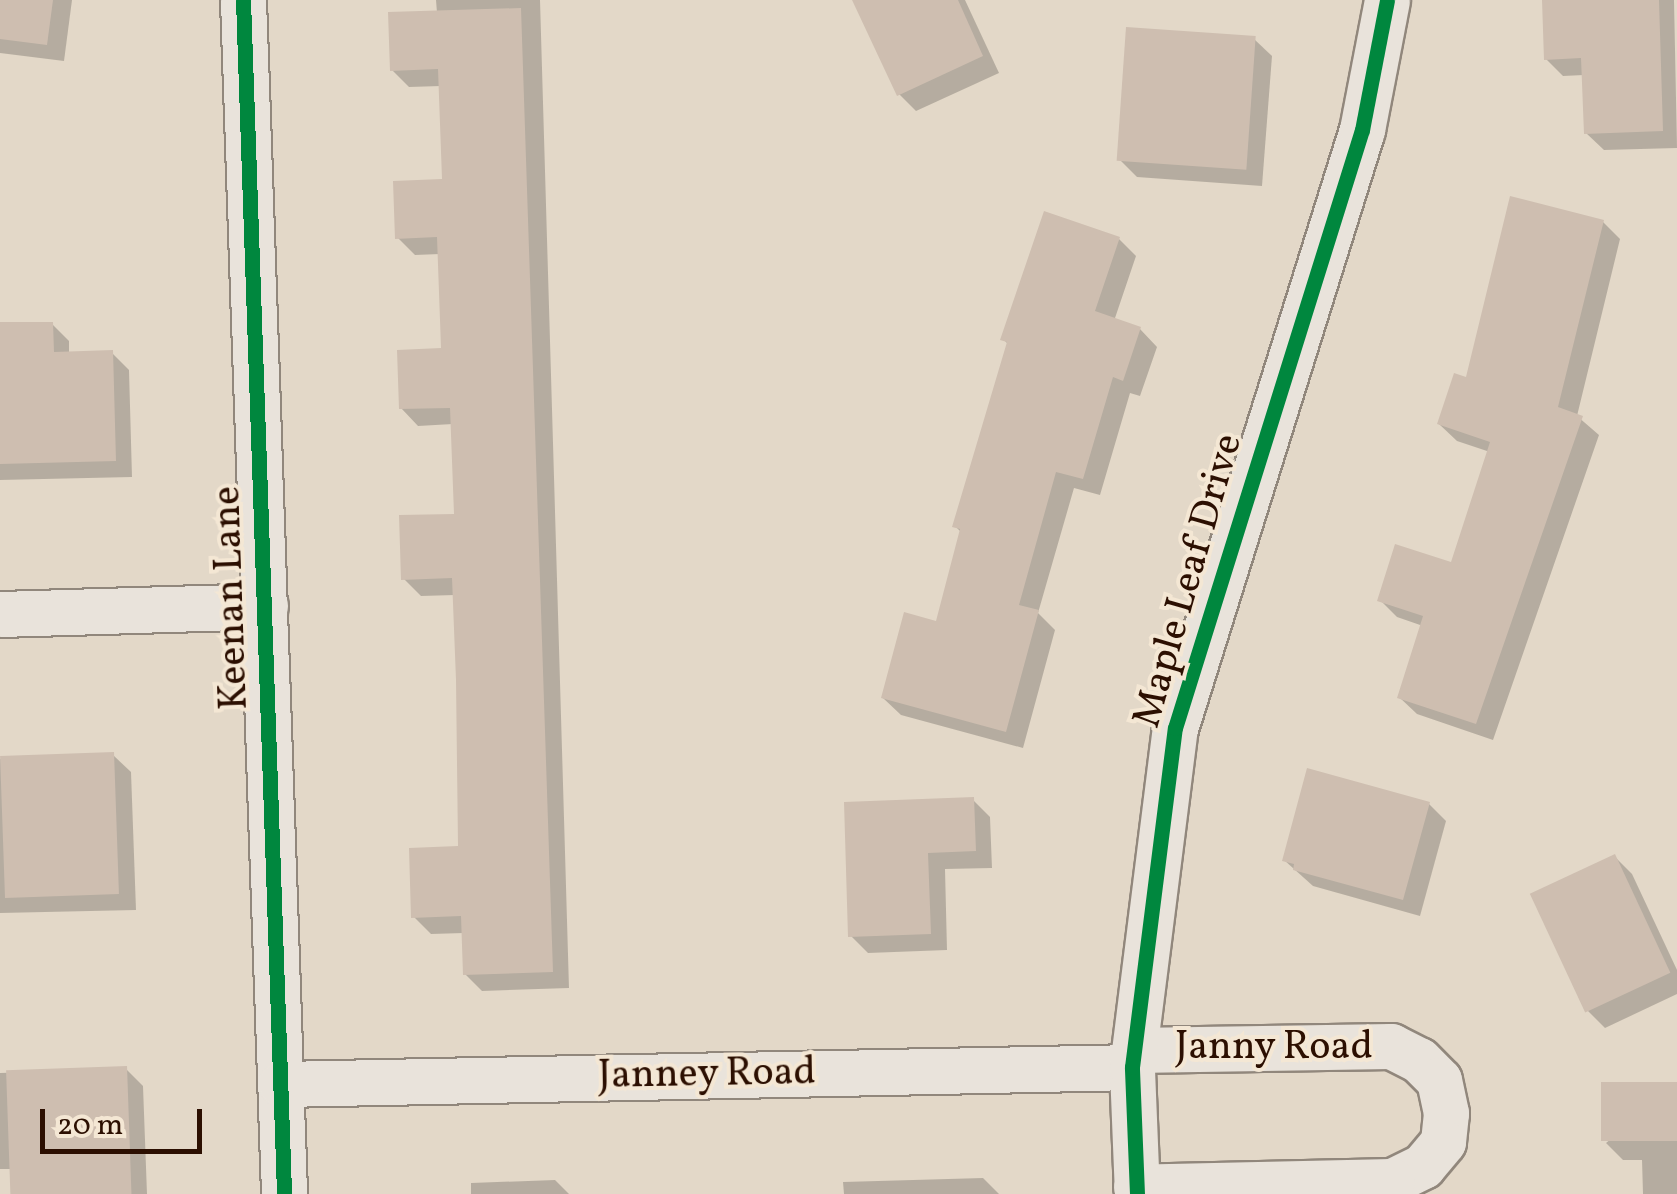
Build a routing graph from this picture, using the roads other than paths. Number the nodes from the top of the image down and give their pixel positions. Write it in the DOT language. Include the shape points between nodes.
graph roads {
  1 [pos="243,0"];
  2 [pos="1387,0"];
  3 [pos="265,606"];
  4 [pos="0,614"];
  5 [pos="1133,1058"];
  6 [pos="281,1084"];
  7 [pos="1136,1190"];
  8 [pos="284,1194"];
  1 -- 3 [label="street, Keenan Lane"];
  2 -- 5 [label="street, Maple Leaf Drive" via="1362,130 1175,728"];
  3 -- 4 [label="street"];
  3 -- 6 [label="street, Keenan Lane"];
  5 -- 6 [label="street, Janney Road"];
  5 -- 7 [label="street, Maple Leaf Drive"];
  5 -- 7 [label="street, Janny Road" via="1391,1046 1439,1080 1446,1112 1443,1142 1423,1166 1392,1181"];
  6 -- 8 [label="street, Keenan Lane"];
}
